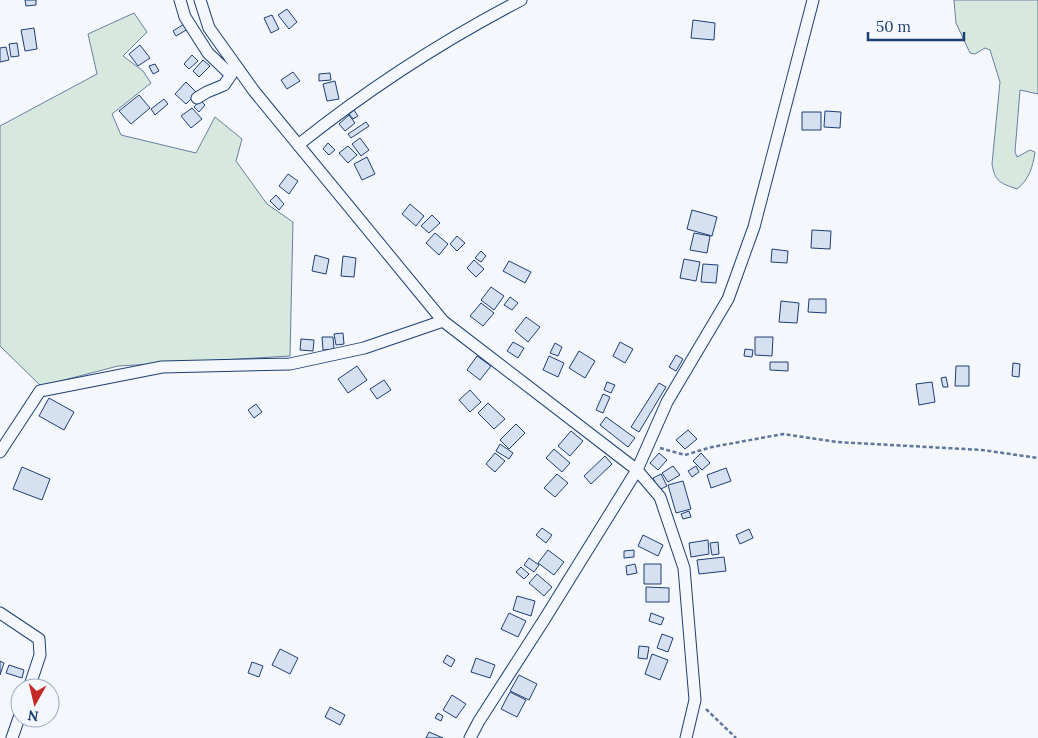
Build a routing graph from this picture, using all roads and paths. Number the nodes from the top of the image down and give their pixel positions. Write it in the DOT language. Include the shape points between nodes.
graph roads {
  1 [pos="180,0"];
  2 [pos="200,0"];
  3 [pos="521,0"];
  4 [pos="813,0"];
  5 [pos="197,98"];
  6 [pos="298,145"];
  7 [pos="443,322"];
  8 [pos="648,444"];
  9 [pos="0,452"];
  10 [pos="1038,458"];
  11 [pos="637,470"];
  12 [pos="0,613"];
  13 [pos="32,678"];
  14 [pos="695,700"];
  15 [pos="470,738"];
  16 [pos="686,738"];
  17 [pos="736,738"];
  1 -- 5 [label="street" via="186,17 208,53 231,75 224,85"];
  2 -- 6 [label="street" via="210,28 254,91"];
  3 -- 6 [label="street" via="364,95"];
  4 -- 8 [label="street" via="754,227 728,299 666,402"];
  6 -- 7 [label="street"];
  7 -- 9 [label="street" via="364,348 290,364 162,367 40,392"];
  7 -- 11 [label="street"];
  8 -- 10 [label="path" via="685,455 783,434 837,442 982,450"];
  8 -- 11 [label="street"];
  11 -- 14 [label="street" via="660,496 684,568"];
  11 -- 15 [label="street"];
  12 -- 13 [label="street" via="39,639 40,655"];
  14 -- 16 [label="street"];
  14 -- 17 [label="path"];
}
